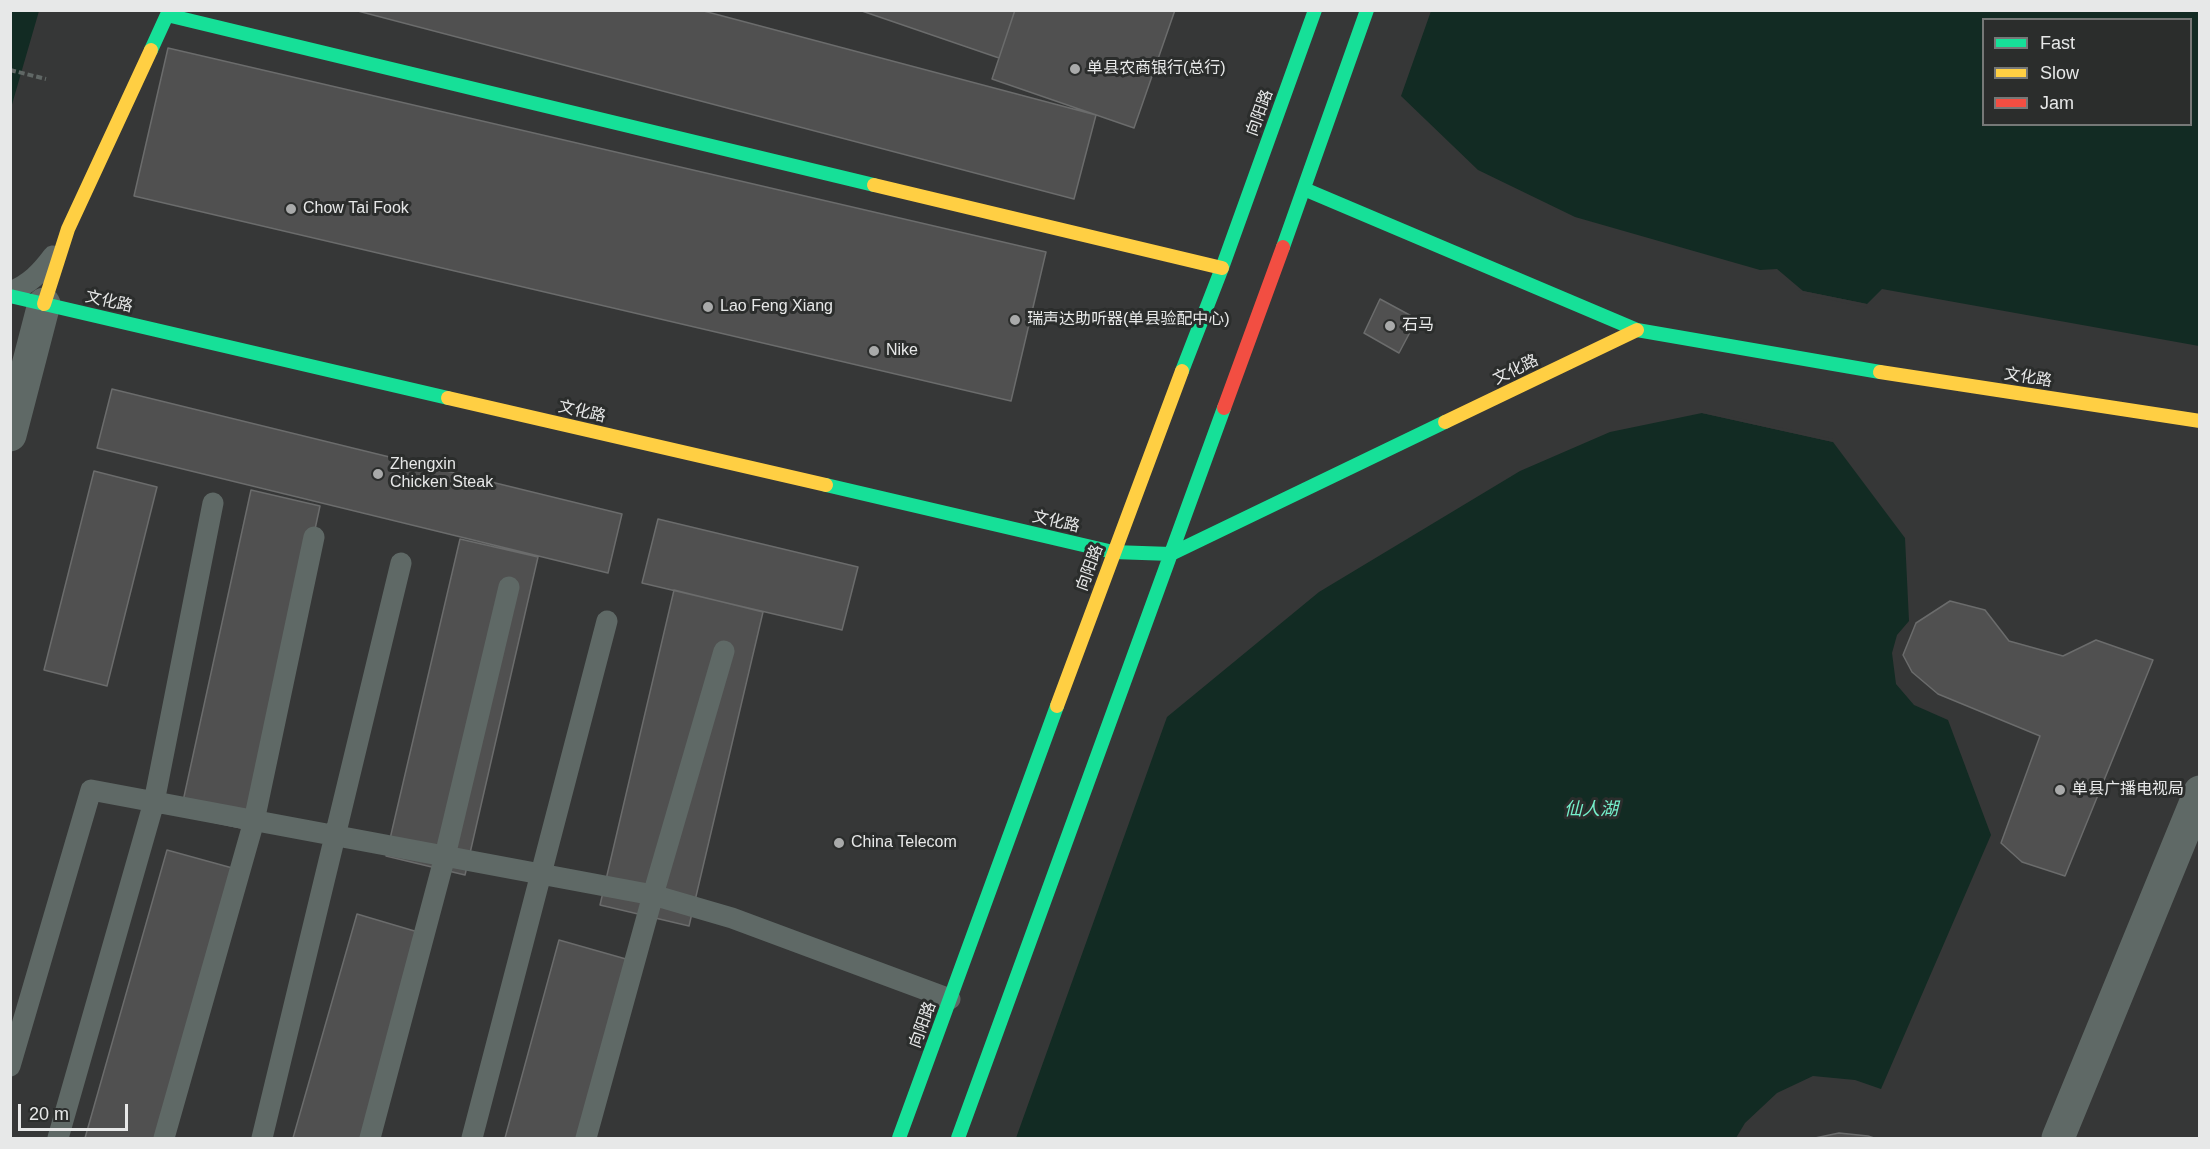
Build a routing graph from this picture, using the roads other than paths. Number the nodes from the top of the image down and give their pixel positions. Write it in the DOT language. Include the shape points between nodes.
graph roads {
  1 [pos="1315,10"];
  2 [pos="1366,10"];
  3 [pos="1304,189"];
  4 [pos="68,229"];
  5 [pos="1222,268"];
  6 [pos="10,294"];
  7 [pos="44,304"];
  8 [pos="1637,330"];
  9 [pos="2199,421"];
  10 [pos="10,435"];
  11 [pos="213,504"];
  12 [pos="314,537"];
  13 [pos="1113,552"];
  14 [pos="1171,554"];
  15 [pos="401,563"];
  16 [pos="509,587"];
  17 [pos="608,621"];
  18 [pos="724,651"];
  19 [pos="2199,792"];
  20 [pos="154,802"];
  21 [pos="254,821"];
  22 [pos="336,836"];
  23 [pos="445,856"];
  24 [pos="541,874"];
  25 [pos="653,895"];
  26 [pos="950,999"];
  27 [pos="10,1066"];
  28 [pos="58,1138"];
  29 [pos="164,1138"];
  30 [pos="262,1138"];
  31 [pos="370,1138"];
  32 [pos="472,1138"];
  33 [pos="586,1138"];
  34 [pos="899,1138"];
  35 [pos="958,1138"];
  36 [pos="2058,1138"];
  1 -- 5 [label="main road, 向阳路"];
  2 -- 3 [label="main road"];
  3 -- 8 [label="main road"];
  3 -- 14 [label="main road"];
  4 -- 5 [label="main road" via="166,15"];
  4 -- 6 [label="lane" via="40,273"];
  4 -- 7 [label="main road"];
  5 -- 13 [label="main road, 向阳路"];
  6 -- 7 [label="main road, 文化路"];
  7 -- 10 [label="street"];
  7 -- 13 [label="main road, 文化路"];
  8 -- 9 [label="main road, 文化路" via="1851,368"];
  8 -- 14 [label="main road, 文化路"];
  11 -- 20 [label="lane"];
  12 -- 21 [label="lane"];
  13 -- 14 [label="main road, 文化路"];
  13 -- 26 [label="main road, 向阳路"];
  14 -- 35 [label="main road"];
  15 -- 22 [label="lane"];
  16 -- 23 [label="lane"];
  17 -- 24 [label="lane"];
  18 -- 25 [label="lane"];
  19 -- 36 [label="street"];
  20 -- 21 [label="lane"];
  20 -- 27 [label="lane" via="91,790"];
  20 -- 28 [label="lane"];
  21 -- 22 [label="lane"];
  21 -- 29 [label="lane"];
  22 -- 23 [label="lane"];
  22 -- 30 [label="lane"];
  23 -- 24 [label="lane"];
  23 -- 31 [label="lane"];
  24 -- 25 [label="lane"];
  24 -- 32 [label="lane"];
  25 -- 26 [label="lane" via="732,918"];
  25 -- 33 [label="lane"];
  26 -- 34 [label="main road, 向阳路"];
}
